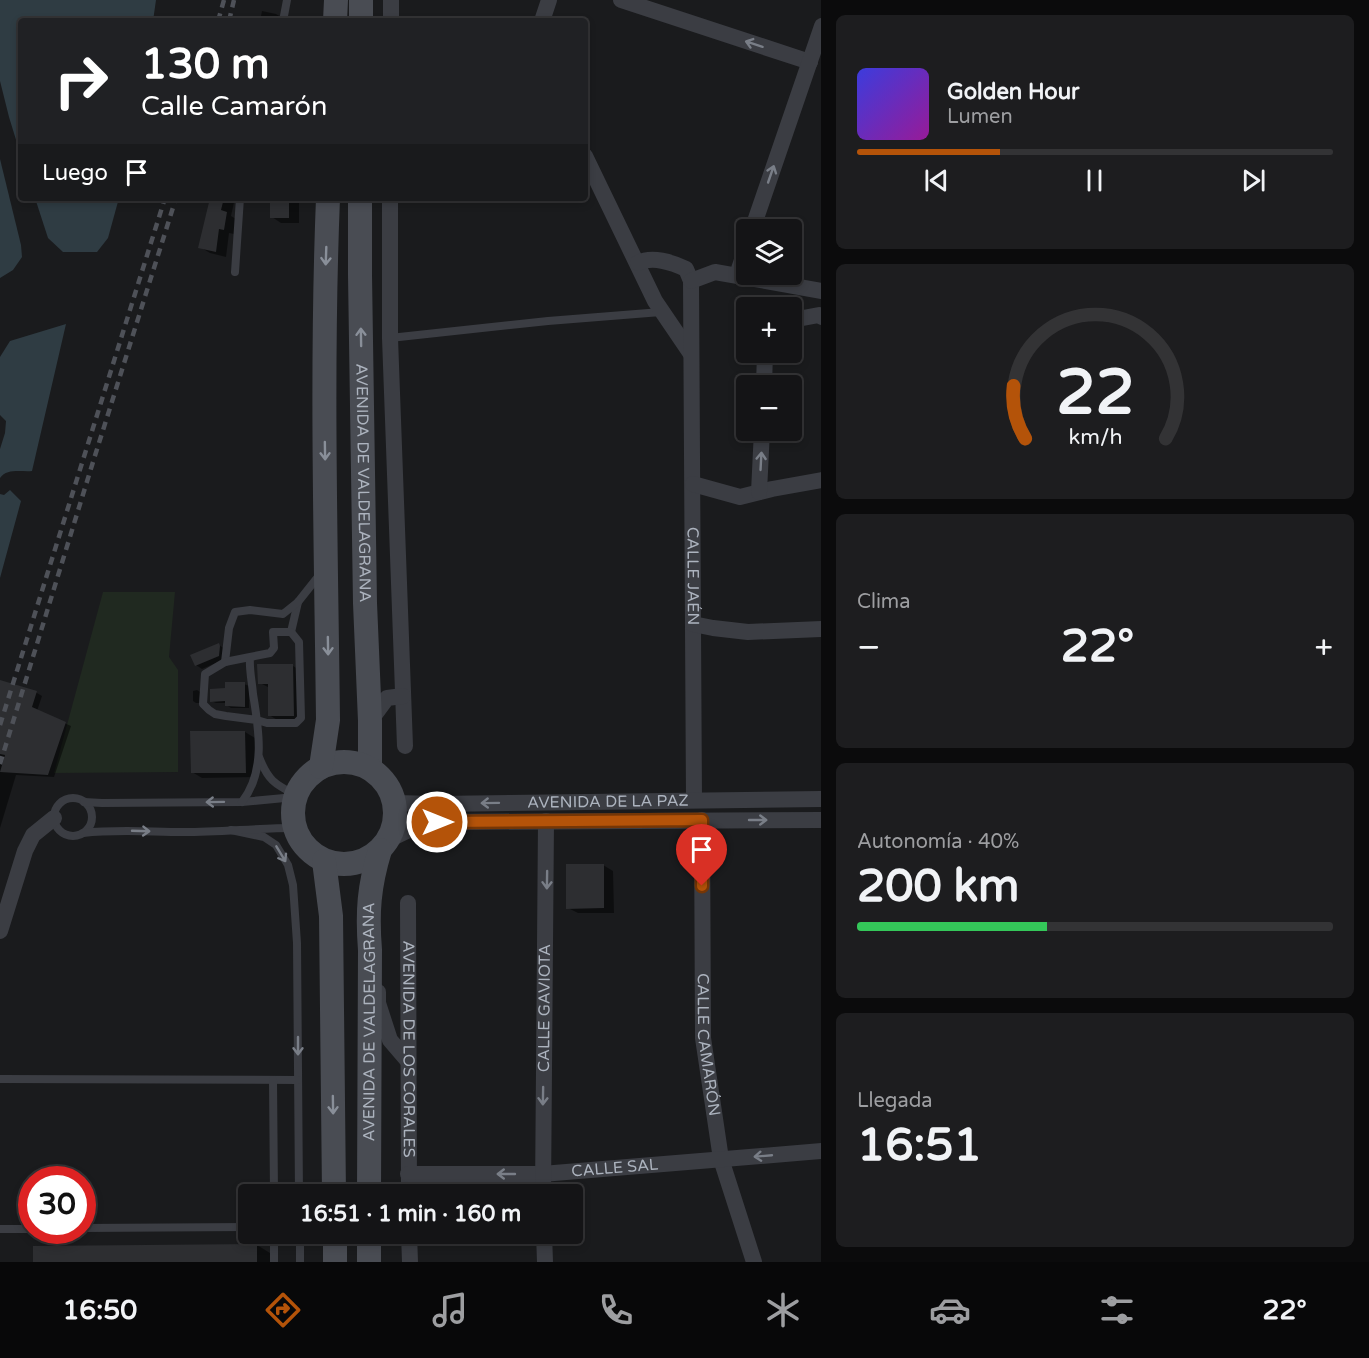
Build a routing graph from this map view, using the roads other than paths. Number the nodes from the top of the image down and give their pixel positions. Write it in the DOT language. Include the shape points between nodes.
graph roads {
  1 [pos="287,0"];
  2 [pos="336,0"];
  3 [pos="361,0"];
  4 [pos="391,0"];
  5 [pos="549,0"];
  6 [pos="621,0"];
  7 [pos="284,18"];
  8 [pos="336,18"];
  9 [pos="361,18"];
  10 [pos="391,18"];
  11 [pos="543,18"];
  12 [pos="821,29"];
  13 [pos="810,62"];
  14 [pos="588,162"];
  15 [pos="240,201"];
  16 [pos="328,201"];
  17 [pos="360,201"];
  18 [pos="390,201"];
  19 [pos="756,219"];
  20 [pos="638,263"];
  21 [pos="235,272"];
  22 [pos="736,275"];
  23 [pos="691,281"];
  24 [pos="790,285"];
  25 [pos="821,291"];
  26 [pos="659,306"];
  27 [pos="821,316"];
  28 [pos="802,318"];
  29 [pos="390,338"];
  30 [pos="691,354"];
  31 [pos="761,441"];
  32 [pos="821,480"];
  33 [pos="693,484"];
  34 [pos="759,492"];
  35 [pos="364,543"];
  36 [pos="326,566"];
  37 [pos="374,595"];
  38 [pos="298,602"];
  39 [pos="693,624"];
  40 [pos="821,629"];
  41 [pos="291,632"];
  42 [pos="376,645"];
  43 [pos="250,657"];
  44 [pos="225,662"];
  45 [pos="368,688"];
  46 [pos="403,696"];
  47 [pos="257,720"];
  48 [pos="370,721"];
  49 [pos="405,746"];
  50 [pos="259,757"];
  51 [pos="321,767"];
  52 [pos="370,768"];
  53 [pos="295,796"];
  54 [pos="821,799"];
  55 [pos="694,800"];
  56 [pos="242,801"];
  57 [pos="84,802"];
  58 [pos="395,803"];
  59 [pos="54,818"];
  60 [pos="702,820"];
  61 [pos="821,820"];
  62 [pos="546,821"];
  63 [pos="294,828"];
  64 [pos="231,830"];
  65 [pos="83,833"];
  66 [pos="384,845"];
  67 [pos="324,861"];
  68 [pos="408,903"];
  69 [pos="0,931"];
  70 [pos="370,950"];
  71 [pos="408,1061"];
  72 [pos="0,1079"];
  73 [pos="273,1080"];
  74 [pos="298,1080"];
  75 [pos="821,1151"];
  76 [pos="720,1159"];
  77 [pos="408,1174"];
  78 [pos="542,1174"];
  79 [pos="274,1184"];
  80 [pos="299,1184"];
  81 [pos="334,1184"];
  82 [pos="369,1184"];
  83 [pos="408,1184"];
  84 [pos="542,1184"];
  85 [pos="238,1227"];
  86 [pos="96,1228"];
  87 [pos="0,1229"];
  88 [pos="18,1229"];
  89 [pos="274,1244"];
  90 [pos="300,1244"];
  91 [pos="335,1244"];
  92 [pos="369,1244"];
  93 [pos="409,1244"];
  94 [pos="544,1244"];
  95 [pos="274,1262"];
  96 [pos="300,1262"];
  97 [pos="335,1262"];
  98 [pos="369,1262"];
  99 [pos="410,1262"];
  100 [pos="545,1262"];
  101 [pos="754,1262"];
  1 -- 7 [label="lane"];
  2 -- 8 [label="main road"];
  3 -- 9 [label="main road"];
  4 -- 10 [label="street"];
  5 -- 11 [label="street"];
  13 -- 6 [label="street, one-way"];
  12 -- 13 [label="street"];
  19 -- 13 [label="street, one-way"];
  14 -- 20 [label="street"];
  15 -- 21 [label="lane"];
  16 -- 36 [label="main road, one-way"];
  35 -- 17 [label="main road, AVENIDA DE VALDELAGRANA, one-way"];
  18 -- 29 [label="street"];
  20 -- 23 [label="street" via="659,260 679,266 686,269"];
  20 -- 26 [label="street"];
  22 -- 23 [label="street" via="715,272"];
  23 -- 30 [label="street, CALLE JAÉN"];
  24 -- 25 [label="street"];
  26 -- 29 [label="lane"];
  26 -- 30 [label="street"];
  27 -- 28 [label="street"];
  29 -- 46 [label="street"];
  30 -- 33 [label="street, CALLE JAÉN"];
  34 -- 31 [label="street, one-way"];
  32 -- 34 [label="street"];
  33 -- 34 [label="street" via="740,497"];
  33 -- 39 [label="street, CALLE JAÉN"];
  35 -- 37 [label="lane"];
  35 -- 45 [label="main road, AVENIDA DE VALDELAGRANA"];
  36 -- 38 [label="lane"];
  36 -- 51 [label="main road, one-way" via="328,720"];
  38 -- 41 [label="lane"];
  38 -- 44 [label="lane" via="283,614 235,612"];
  39 -- 40 [label="street" via="748,632"];
  39 -- 55 [label="street, CALLE JAÉN"];
  41 -- 43 [label="lane" via="273,632 274,648 270,653"];
  41 -- 47 [label="lane" via="299,642 301,718 296,723"];
  42 -- 45 [label="lane" via="374,674"];
  43 -- 44 [label="lane"];
  43 -- 47 [label="lane"];
  44 -- 47 [label="lane" via="205,674 203,704 215,714"];
  45 -- 48 [label="main road, AVENIDA DE VALDELAGRANA"];
  46 -- 48 [label="street" via="387,698"];
  46 -- 49 [label="street"];
  47 -- 50 [label="lane"];
  48 -- 52 [label="main road, AVENIDA DE VALDELAGRANA"];
  50 -- 53 [label="lane" via="276,785"];
  50 -- 56 [label="lane" via="252,784"];
  51 -- 52 [label="main road" via="354,762"];
  51 -- 53 [label="main road" via="301,783"];
  52 -- 58 [label="main road" via="388,786"];
  53 -- 56 [label="lane"];
  53 -- 63 [label="main road"];
  54 -- 55 [label="street, AVENIDA DE LA PAZ"];
  55 -- 58 [label="street, AVENIDA DE LA PAZ, one-way"];
  56 -- 57 [label="lane, one-way"];
  57 -- 59 [label="lane" via="66,799 57,806"];
  57 -- 65 [label="lane" via="92,818"];
  58 -- 66 [label="main road" via="394,827"];
  59 -- 65 [label="lane" via="66,835"];
  59 -- 69 [label="street" via="33,835"];
  60 -- 61 [label="street, AVENIDA DE LA PAZ, one-way"];
  60 -- 62 [label="street, AVENIDA DE LA PAZ"];
  60 -- 76 [label="street, CALLE CAMARÓN" via="703,1038"];
  62 -- 66 [label="street, AVENIDA DE LA PAZ" via="437,822 413,828"];
  62 -- 78 [label="street, CALLE GAVIOTA, one-way"];
  63 -- 64 [label="lane"];
  63 -- 67 [label="main road" via="301,842"];
  65 -- 64 [label="lane, one-way"];
  64 -- 74 [label="lane, one-way" via="264,837 276,845 288,865 297,943"];
  66 -- 67 [label="main road" via="368,859 354,864"];
  66 -- 70 [label="main road, AVENIDA DE VALDELAGRANA" via="372,875"];
  67 -- 81 [label="main road, one-way" via="331,924"];
  68 -- 71 [label="street, AVENIDA DE LOS CORALES"];
  70 -- 71 [label="street" via="377,972 378,1003 390,1040"];
  70 -- 82 [label="main road, AVENIDA DE VALDELAGRANA"];
  71 -- 77 [label="street, AVENIDA DE LOS CORALES"];
  72 -- 73 [label="lane"];
  73 -- 74 [label="lane"];
  73 -- 79 [label="lane"];
  74 -- 80 [label="lane"];
  75 -- 76 [label="street, CALLE SAL, one-way"];
  76 -- 78 [label="street, CALLE SAL"];
  76 -- 101 [label="street, CALLE CAMARÓN"];
  78 -- 77 [label="street, CALLE SAL, one-way"];
  77 -- 83 [label="street, AVENIDA DE LOS CORALES"];
  78 -- 84 [label="street, CALLE GAVIOTA"];
  85 -- 86 [label="lane"];
  87 -- 88 [label="lane"];
  89 -- 95 [label="lane"];
  90 -- 96 [label="lane"];
  91 -- 97 [label="main road"];
  92 -- 98 [label="main road"];
  93 -- 99 [label="street"];
  94 -- 100 [label="street"];
}
